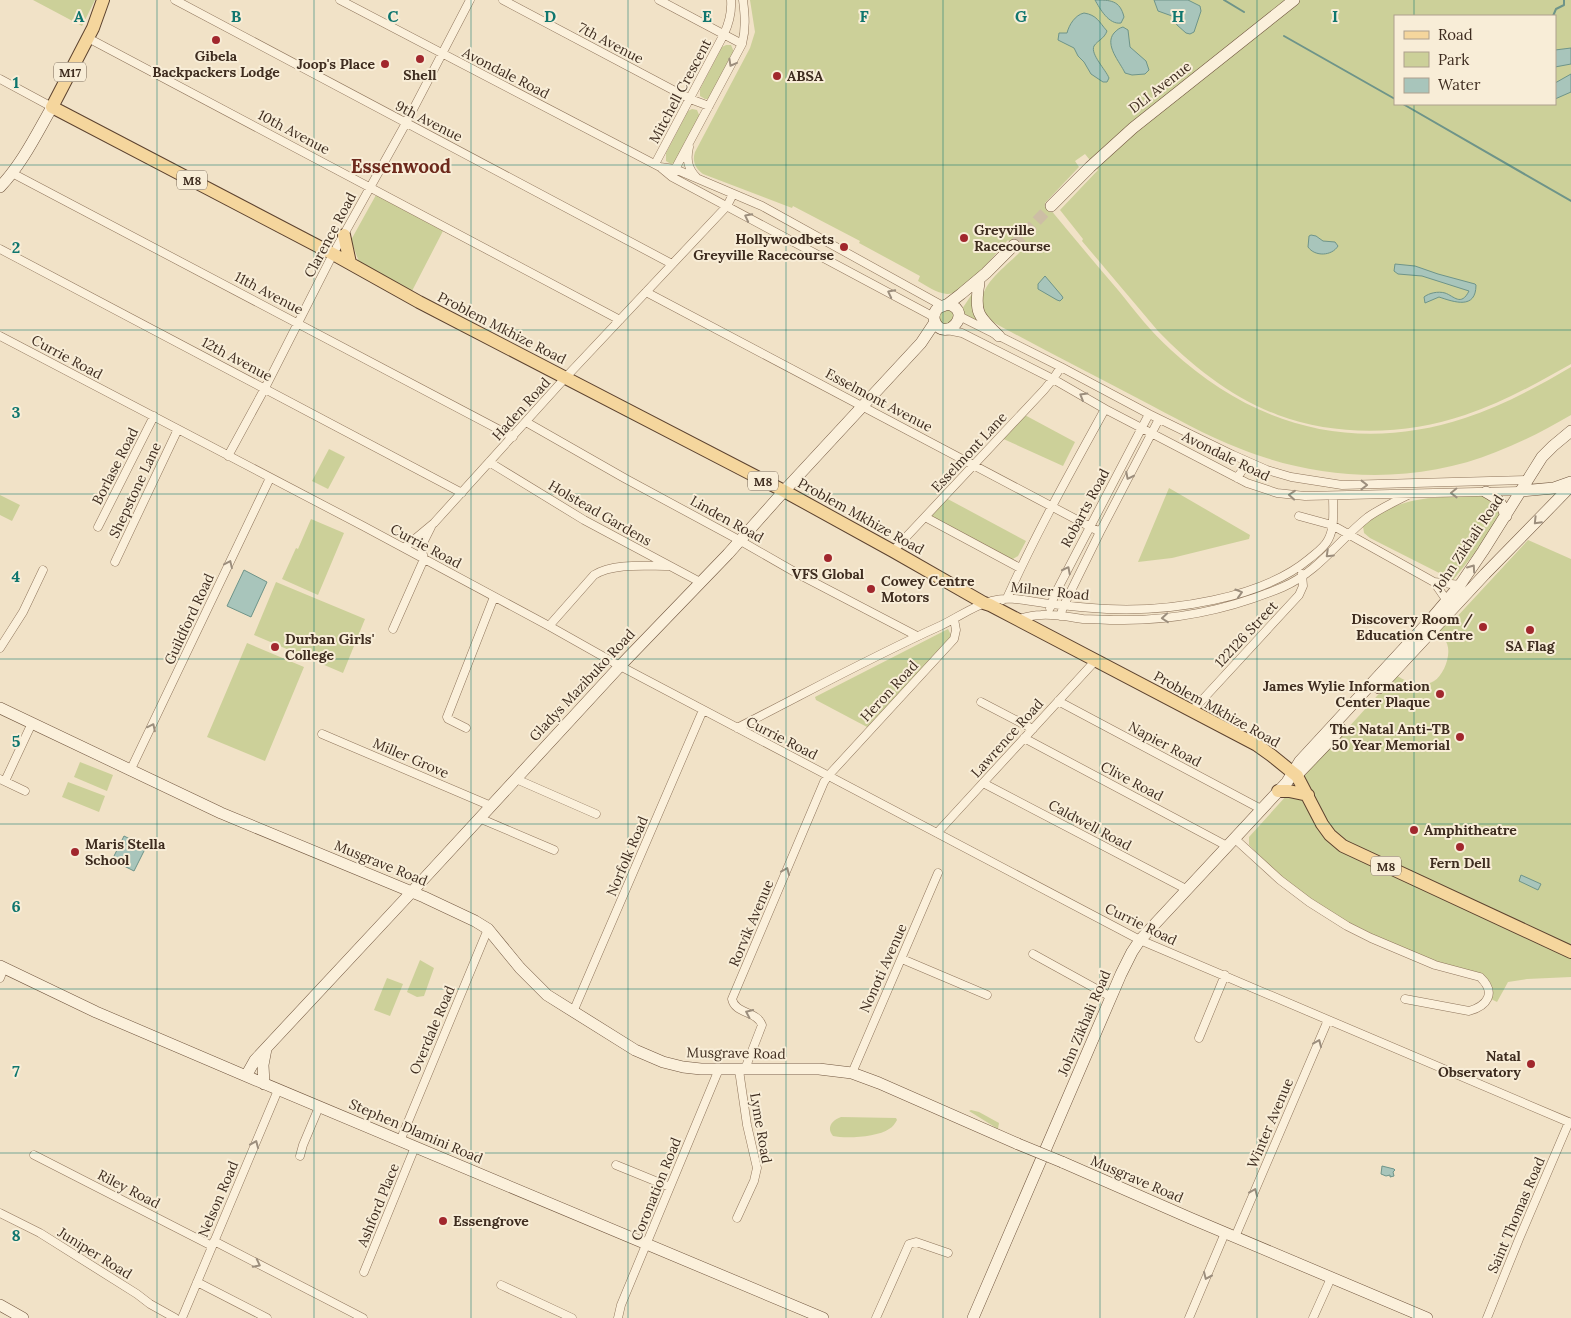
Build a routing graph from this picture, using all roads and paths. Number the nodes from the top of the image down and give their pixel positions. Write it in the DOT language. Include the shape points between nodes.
graph roads {
  1 [pos="103,0"];
  2 [pos="112,0"];
  3 [pos="174,0"];
  4 [pos="340,0"];
  5 [pos="470,0"];
  6 [pos="503,0"];
  7 [pos="659,0"];
  8 [pos="730,0"];
  9 [pos="743,0"];
  10 [pos="1294,0"];
  11 [pos="90,33"];
  12 [pos="724,34"];
  13 [pos="742,44"];
  14 [pos="442,54"];
  15 [pos="0,79"];
  16 [pos="690,99"];
  17 [pos="708,106"];
  18 [pos="52,107"];
  19 [pos="406,123"];
  20 [pos="693,134"];
  21 [pos="658,165"];
  22 [pos="12,173"];
  23 [pos="673,173"];
  24 [pos="704,182"];
  25 [pos="370,186"];
  26 [pos="0,187"];
  27 [pos="733,194"];
  28 [pos="727,206"];
  29 [pos="1051,206"];
  30 [pos="344,235"];
  31 [pos="1014,246"];
  32 [pos="0,248"];
  33 [pos="333,254"];
  34 [pos="865,262"];
  35 [pos="350,263"];
  36 [pos="672,264"];
  37 [pos="859,277"];
  38 [pos="982,278"];
  39 [pos="646,292"];
  40 [pos="951,309"];
  41 [pos="620,320"];
  42 [pos="298,323"];
  43 [pos="940,324"];
  44 [pos="0,336"];
  45 [pos="1000,336"];
  46 [pos="1060,367"];
  47 [pos="566,378"];
  48 [pos="1053,379"];
  49 [pos="265,388"];
  50 [pos="863,406"];
  51 [pos="1106,409"];
  52 [pos="1149,414"];
  53 [pos="154,416"];
  54 [pos="1159,419"];
  55 [pos="526,422"];
  56 [pos="1142,428"];
  57 [pos="178,430"];
  58 [pos="1571,431"];
  59 [pos="1151,433"];
  60 [pos="513,437"];
  61 [pos="228,456"];
  62 [pos="489,462"];
  63 [pos="1248,462"];
  64 [pos="974,464"];
  65 [pos="1529,477"];
  66 [pos="270,478"];
  67 [pos="1237,478"];
  68 [pos="1571,482"];
  69 [pos="1571,486"];
  70 [pos="1545,489"];
  71 [pos="784,491"];
  72 [pos="1520,491"];
  73 [pos="1486,492"];
  74 [pos="462,493"];
  75 [pos="1410,494"];
  76 [pos="1333,496"];
  77 [pos="1051,506"];
  78 [pos="1299,516"];
  79 [pos="1506,516"];
  80 [pos="925,517"];
  81 [pos="434,523"];
  82 [pos="1332,525"];
  83 [pos="1090,526"];
  84 [pos="98,527"];
  85 [pos="1100,532"];
  86 [pos="1349,534"];
  87 [pos="739,540"];
  88 [pos="404,548"];
  89 [pos="893,550"];
  90 [pos="424,559"];
  91 [pos="115,562"];
  92 [pos="670,566"];
  93 [pos="1020,568"];
  94 [pos="1299,568"];
  95 [pos="43,570"];
  96 [pos="1303,577"];
  97 [pos="700,582"];
  98 [pos="1434,582"];
  99 [pos="1460,585"];
  100 [pos="494,597"];
  101 [pos="1007,598"];
  102 [pos="1221,598"];
  103 [pos="1447,601"];
  104 [pos="987,604"];
  105 [pos="1051,604"];
  106 [pos="1193,604"];
  107 [pos="1064,605"];
  108 [pos="1224,608"];
  109 [pos="1118,610"];
  110 [pos="1194,614"];
  111 [pos="1048,615"];
  112 [pos="1060,616"];
  113 [pos="954,619"];
  114 [pos="1017,619"];
  115 [pos="1118,620"];
  116 [pos="549,626"];
  117 [pos="393,629"];
  118 [pos="917,636"];
  119 [pos="0,648"];
  120 [pos="1096,660"];
  121 [pos="620,666"];
  122 [pos="980,702"];
  123 [pos="1058,702"];
  124 [pos="0,708"];
  125 [pos="703,710"];
  126 [pos="1192,711"];
  127 [pos="32,723"];
  128 [pos="466,728"];
  129 [pos="736,728"];
  130 [pos="1032,729"];
  131 [pos="322,734"];
  132 [pos="1024,738"];
  133 [pos="130,771"];
  134 [pos="828,776"];
  135 [pos="516,779"];
  136 [pos="2,780"];
  137 [pos="1289,780"];
  138 [pos="983,783"];
  139 [pos="25,791"];
  140 [pos="1308,795"];
  141 [pos="491,806"];
  142 [pos="1261,809"];
  143 [pos="596,814"];
  144 [pos="479,818"];
  145 [pos="937,833"];
  146 [pos="1230,842"];
  147 [pos="554,850"];
  148 [pos="938,873"];
  149 [pos="1186,889"];
  150 [pos="411,892"];
  151 [pos="488,929"];
  152 [pos="1140,940"];
  153 [pos="1571,952"];
  154 [pos="1033,954"];
  155 [pos="902,959"];
  156 [pos="1,971"];
  157 [pos="1225,976"];
  158 [pos="987,995"];
  159 [pos="1111,997"];
  160 [pos="1405,999"];
  161 [pos="573,1012"];
  162 [pos="1328,1020"];
  163 [pos="1198,1038"];
  164 [pos="266,1049"];
  165 [pos="719,1069"];
  166 [pos="742,1069"];
  167 [pos="852,1073"];
  168 [pos="246,1076"];
  169 [pos="264,1084"];
  170 [pos="278,1090"];
  171 [pos="318,1107"];
  172 [pos="1570,1122"];
  173 [pos="400,1141"];
  174 [pos="415,1147"];
  175 [pos="34,1154"];
  176 [pos="300,1156"];
  177 [pos="616,1165"];
  178 [pos="670,1187"];
  179 [pos="0,1213"];
  180 [pos="737,1218"];
  181 [pos="1230,1235"];
  182 [pos="213,1243"];
  183 [pos="647,1244"];
  184 [pos="948,1253"];
  185 [pos="364,1272"];
  186 [pos="1330,1278"];
  187 [pos="197,1282"];
  188 [pos="501,1285"];
  189 [pos="0,1305"];
  190 [pos="973,1316"];
  191 [pos="22,1318"];
  192 [pos="180,1318"];
  193 [pos="267,1318"];
  194 [pos="363,1318"];
  195 [pos="572,1318"];
  196 [pos="618,1318"];
  197 [pos="823,1318"];
  198 [pos="876,1318"];
  199 [pos="1188,1318"];
  200 [pos="1314,1318"];
  201 [pos="1427,1318"];
  202 [pos="1487,1318"];
  1 -- 11 [label="main road, M17"];
  2 -- 11 [label="main road, M17"];
  3 -- 19 [label="street, 9th Avenue"];
  4 -- 14 [label="street, Avondale Road"];
  5 -- 14 [label="street, Clarence Road"];
  6 -- 16 [label="street, 7th Avenue"];
  7 -- 12 [label="street"];
  8 -- 12 [label="street, Mitchell Crescent" via="731,14"];
  9 -- 13 [label="street" via="746,18"];
  10 -- 29 [label="street, DLI Avenue" via="1133,128"];
  11 -- 18 [label="main road, M17"];
  11 -- 25 [label="street, 10th Avenue"];
  12 -- 13 [label="street"];
  12 -- 16 [label="street, Mitchell Crescent"];
  13 -- 17 [label="street, one-way"];
  14 -- 19 [label="street, Clarence Road"];
  14 -- 21 [label="street, Avondale Road"];
  15 -- 18 [label="street, Problem Mkhize Road"];
  16 -- 17 [label="street, 7th Avenue"];
  16 -- 21 [label="street, Mitchell Crescent"];
  17 -- 20 [label="street"];
  18 -- 22 [label="street, M17"];
  18 -- 33 [label="main road, Problem Mkhize Road / M8"];
  19 -- 25 [label="street, Clarence Road"];
  19 -- 36 [label="street, 9th Avenue"];
  20 -- 23 [label="street"];
  20 -- 24 [label="street" via="688,164 692,173"];
  21 -- 23 [label="street, Avondale Road"];
  22 -- 26 [label="street, M17"];
  22 -- 42 [label="street, 11th Avenue"];
  23 -- 24 [label="street, Avondale Road"];
  23 -- 28 [label="street, Avondale Road"];
  24 -- 27 [label="street, Avondale Road"];
  25 -- 30 [label="street, Clarence Road"];
  25 -- 41 [label="street, 10th Avenue"];
  27 -- 28 [label="street, Haden Road"];
  27 -- 34 [label="street, Avondale Road" via="783,216"];
  28 -- 36 [label="street, Haden Road"];
  37 -- 28 [label="street, Avondale Road, one-way"];
  30 -- 33 [label="street, Clarence Road"];
  30 -- 35 [label="main road"];
  31 -- 38 [label="street"];
  32 -- 49 [label="street, 12th Avenue"];
  33 -- 35 [label="main road, Problem Mkhize Road / M8"];
  33 -- 42 [label="street, Clarence Road"];
  34 -- 37 [label="street"];
  34 -- 40 [label="street, Avondale Road"];
  35 -- 47 [label="main road, Problem Mkhize Road / M8"];
  36 -- 39 [label="street, Haden Road"];
  43 -- 37 [label="street, Avondale Road, one-way"];
  38 -- 40 [label="street"];
  38 -- 45 [label="street" via="976,300 978,311"];
  39 -- 41 [label="street, Haden Road"];
  39 -- 50 [label="street, Esselmont Avenue"];
  40 -- 43 [label="street" via="935,310"];
  40 -- 43 [label="street" via="956,325"];
  40 -- 45 [label="street, Avondale Road"];
  41 -- 47 [label="street, Haden Road"];
  42 -- 49 [label="street, Clarence Road"];
  42 -- 60 [label="street, 11th Avenue"];
  43 -- 48 [label="street, Avondale Road"];
  43 -- 50 [label="street, Gladys Mazibuko Road"];
  44 -- 53 [label="street, Currie Road"];
  45 -- 46 [label="street, Avondale Road"];
  46 -- 48 [label="street, Esselmont Lane"];
  46 -- 52 [label="street, Avondale Road"];
  47 -- 55 [label="street, Haden Road"];
  47 -- 71 [label="main road, Problem Mkhize Road / M8"];
  51 -- 48 [label="street, Avondale Road, one-way"];
  48 -- 64 [label="street, Esselmont Lane"];
  49 -- 61 [label="street, Clarence Road"];
  49 -- 74 [label="street, 12th Avenue"];
  50 -- 64 [label="street, Esselmont Avenue"];
  50 -- 71 [label="street, Gladys Mazibuko Road"];
  51 -- 56 [label="street, Avondale Road"];
  51 -- 77 [label="street"];
  52 -- 54 [label="street, Avondale Road"];
  52 -- 56 [label="street, Robarts Road"];
  53 -- 57 [label="street, Currie Road"];
  53 -- 84 [label="street, Borlase Road"];
  54 -- 59 [label="street, Robarts Road"];
  54 -- 63 [label="street, Avondale Road"];
  55 -- 60 [label="street, Haden Road"];
  55 -- 87 [label="street, Linden Road"];
  56 -- 59 [label="street, Avondale Road"];
  56 -- 83 [label="street, Robarts Road"];
  57 -- 61 [label="street, Currie Road"];
  57 -- 91 [label="street, Shepstone Lane"];
  58 -- 65 [label="street, John Zikhali Road" via="1542,457"];
  59 -- 67 [label="street, Avondale Road"];
  59 -- 85 [label="street, Robarts Road, one-way"];
  60 -- 62 [label="street, Haden Road"];
  61 -- 66 [label="street, Currie Road"];
  62 -- 74 [label="street, Haden Road"];
  62 -- 92 [label="street, Holstead Gardens" via="584,520"];
  63 -- 65 [label="street, Avondale Road, one-way" via="1291,478 1342,485"];
  63 -- 67 [label="street"];
  64 -- 77 [label="street, Esselmont Avenue"];
  64 -- 80 [label="street, Esselmont Lane"];
  65 -- 70 [label="street"];
  65 -- 72 [label="street, John Zikhali Road"];
  66 -- 88 [label="street, Currie Road"];
  133 -- 66 [label="street, Guildford Road, one-way"];
  76 -- 67 [label="street, Avondale Road, one-way" via="1277,493"];
  68 -- 70 [label="street"];
  69 -- 137 [label="street, John Zikhali Road, one-way"];
  70 -- 72 [label="street"];
  71 -- 87 [label="street, Gladys Mazibuko Road"];
  71 -- 89 [label="main road, Problem Mkhize Road / M8"];
  72 -- 73 [label="street, Avondale Road"];
  72 -- 79 [label="street, John Zikhali Road"];
  73 -- 75 [label="street, Avondale Road, one-way"];
  73 -- 79 [label="street" via="1497,498"];
  74 -- 81 [label="street, Haden Road"];
  75 -- 76 [label="street, Avondale Road"];
  75 -- 86 [label="street, Milner Road" via="1381,508"];
  76 -- 82 [label="street, Milner Road"];
  77 -- 83 [label="street, Esselmont Avenue"];
  77 -- 93 [label="street"];
  78 -- 82 [label="street"];
  99 -- 79 [label="street, John Zikhali Road, one-way"];
  80 -- 89 [label="street, Esselmont Lane"];
  80 -- 93 [label="street"];
  81 -- 88 [label="street, Haden Road"];
  81 -- 90 [label="street" via="422,547"];
  82 -- 86 [label="street"];
  82 -- 94 [label="street, Milner Road" via="1331,534 1322,548"];
  83 -- 85 [label="street, Esselmont Avenue"];
  105 -- 83 [label="street, Robarts Road, one-way"];
  85 -- 107 [label="street, Robarts Road"];
  86 -- 96 [label="street, Milner Road, one-way"];
  86 -- 98 [label="street"];
  87 -- 97 [label="street, Gladys Mazibuko Road"];
  87 -- 118 [label="street, Linden Road"];
  88 -- 90 [label="street, Currie Road"];
  89 -- 104 [label="main road, Problem Mkhize Road / M8"];
  90 -- 100 [label="street, Currie Road"];
  90 -- 117 [label="street"];
  92 -- 97 [label="street, Holstead Gardens"];
  92 -- 116 [label="street" via="616,568 599,572"];
  93 -- 101 [label="street"];
  94 -- 96 [label="street"];
  102 -- 94 [label="street, Milner Road, one-way" via="1270,582"];
  95 -- 119 [label="street"];
  96 -- 108 [label="street, Milner Road"];
  96 -- 126 [label="street, 122126 Street" via="1299,595"];
  97 -- 121 [label="street, Gladys Mazibuko Road"];
  98 -- 99 [label="street"];
  98 -- 103 [label="street"];
  99 -- 103 [label="street, John Zikhali Road"];
  100 -- 116 [label="street, Currie Road"];
  100 -- 128 [label="street" via="447,717"];
  101 -- 104 [label="street"];
  101 -- 105 [label="street, Milner Road"];
  102 -- 106 [label="street, Milner Road"];
  102 -- 108 [label="street"];
  103 -- 137 [label="street, John Zikhali Road" via="1300,761"];
  104 -- 113 [label="street"];
  104 -- 114 [label="main road, Problem Mkhize Road / M8"];
  105 -- 107 [label="street, Milner Road"];
  105 -- 111 [label="street, Robarts Road"];
  106 -- 109 [label="street, Milner Road"];
  106 -- 110 [label="street"];
  107 -- 109 [label="street, Milner Road"];
  107 -- 112 [label="street, Robarts Road"];
  108 -- 110 [label="street, Milner Road"];
  109 -- 115 [label="street"];
  110 -- 115 [label="street, Milner Road, one-way"];
  111 -- 112 [label="street, Milner Road"];
  111 -- 114 [label="street, Milner Road"];
  112 -- 115 [label="street, Milner Road"];
  113 -- 118 [label="street"];
  113 -- 134 [label="street, Heron Road" via="954,639"];
  114 -- 120 [label="main road, Problem Mkhize Road / M8"];
  116 -- 121 [label="street, Currie Road"];
  118 -- 129 [label="street"];
  120 -- 123 [label="street, Lawrence Road"];
  120 -- 126 [label="main road, Problem Mkhize Road / M8"];
  121 -- 125 [label="street, Currie Road"];
  121 -- 135 [label="street, Gladys Mazibuko Road"];
  122 -- 130 [label="street"];
  123 -- 130 [label="street, Lawrence Road"];
  123 -- 142 [label="street, Napier Road"];
  124 -- 127 [label="street, Musgrave Road"];
  125 -- 129 [label="street, Currie Road"];
  125 -- 161 [label="street, Norfolk Road"];
  126 -- 137 [label="main road, Problem Mkhize Road / M8" via="1257,745"];
  127 -- 133 [label="street, Musgrave Road"];
  127 -- 136 [label="street"];
  129 -- 134 [label="street, Currie Road"];
  130 -- 132 [label="street, Lawrence Road"];
  131 -- 141 [label="street, Miller Grove"];
  132 -- 138 [label="street, Lawrence Road"];
  132 -- 146 [label="street, Clive Road"];
  133 -- 150 [label="street, Musgrave Road" via="221,813"];
  134 -- 145 [label="street, Currie Road"];
  166 -- 134 [label="street, Rorvik Avenue, one-way" via="762,1025 757,1017 736,1008 732,999"];
  135 -- 141 [label="street, Gladys Mazibuko Road"];
  135 -- 143 [label="street"];
  136 -- 139 [label="street"];
  137 -- 140 [label="main road, Problem Mkhize Road / M8"];
  137 -- 140 [label="main road" via="1289,791"];
  137 -- 142 [label="street, John Zikhali Road"];
  138 -- 145 [label="street, Lawrence Road"];
  138 -- 149 [label="street, Caldwell Road"];
  140 -- 153 [label="main road, Problem Mkhize Road / M8" via="1322,824 1343,846"];
  141 -- 144 [label="street, Gladys Mazibuko Road"];
  142 -- 146 [label="street, John Zikhali Road"];
  144 -- 147 [label="street"];
  144 -- 150 [label="street, Gladys Mazibuko Road"];
  145 -- 152 [label="street, Currie Road"];
  146 -- 149 [label="street, John Zikhali Road"];
  146 -- 160 [label="street, Clive Road" via="1332,917 1413,956 1480,978 1489,988 1484,1004 1468,1011"];
  148 -- 155 [label="street, Nonoti Avenue"];
  149 -- 152 [label="street, John Zikhali Road"];
  150 -- 151 [label="street, Musgrave Road"];
  150 -- 164 [label="street, Gladys Mazibuko Road"];
  151 -- 161 [label="street, Musgrave Road" via="538,987"];
  151 -- 173 [label="street, Overdale Road"];
  152 -- 157 [label="street, Currie Road"];
  152 -- 159 [label="street, John Zikhali Road"];
  154 -- 159 [label="street"];
  155 -- 158 [label="street"];
  155 -- 167 [label="street, Nonoti Avenue"];
  156 -- 168 [label="street, Stephen Dlamini Road"];
  157 -- 162 [label="street, Currie Road"];
  157 -- 163 [label="street"];
  159 -- 190 [label="street, John Zikhali Road"];
  161 -- 165 [label="street, Musgrave Road" via="635,1050 663,1062 701,1070"];
  162 -- 172 [label="street, Currie Road"];
  181 -- 162 [label="street, Winter Avenue, one-way"];
  164 -- 168 [label="street, Gladys Mazibuko Road" via="252,1063"];
  164 -- 169 [label="street"];
  165 -- 166 [label="street, Musgrave Road"];
  165 -- 178 [label="street, Coronation Road"];
  166 -- 167 [label="street, Musgrave Road" via="819,1069"];
  166 -- 180 [label="street, Lyme Road" via="747,1125 757,1168"];
  167 -- 181 [label="street, Musgrave Road, bridge"];
  168 -- 169 [label="street, Stephen Dlamini Road"];
  169 -- 170 [label="street, Stephen Dlamini Road"];
  170 -- 171 [label="street, Stephen Dlamini Road"];
  182 -- 170 [label="street, Nelson Road, one-way"];
  171 -- 173 [label="street, Stephen Dlamini Road"];
  171 -- 176 [label="street"];
  172 -- 202 [label="street, Saint Thomas Road"];
  173 -- 174 [label="street, Stephen Dlamini Road"];
  174 -- 183 [label="street, Stephen Dlamini Road"];
  174 -- 185 [label="street, Ashford Place"];
  175 -- 182 [label="street, Riley Road"];
  177 -- 178 [label="street"];
  178 -- 183 [label="street, Coronation Road"];
  179 -- 192 [label="street, Juniper Road" via="40,1233 150,1304"];
  181 -- 186 [label="street, Musgrave Road"];
  181 -- 199 [label="street, Winter Avenue, one-way"];
  182 -- 187 [label="street, Nelson Road"];
  182 -- 194 [label="street, Riley Road, one-way"];
  183 -- 196 [label="street, Coronation Road"];
  183 -- 197 [label="street, Stephen Dlamini Road"];
  184 -- 198 [label="street" via="911,1243"];
  186 -- 200 [label="street"];
  186 -- 201 [label="street, Musgrave Road"];
  187 -- 192 [label="street, Nelson Road"];
  187 -- 193 [label="street"];
  188 -- 195 [label="street"];
  189 -- 191 [label="street"];
}
